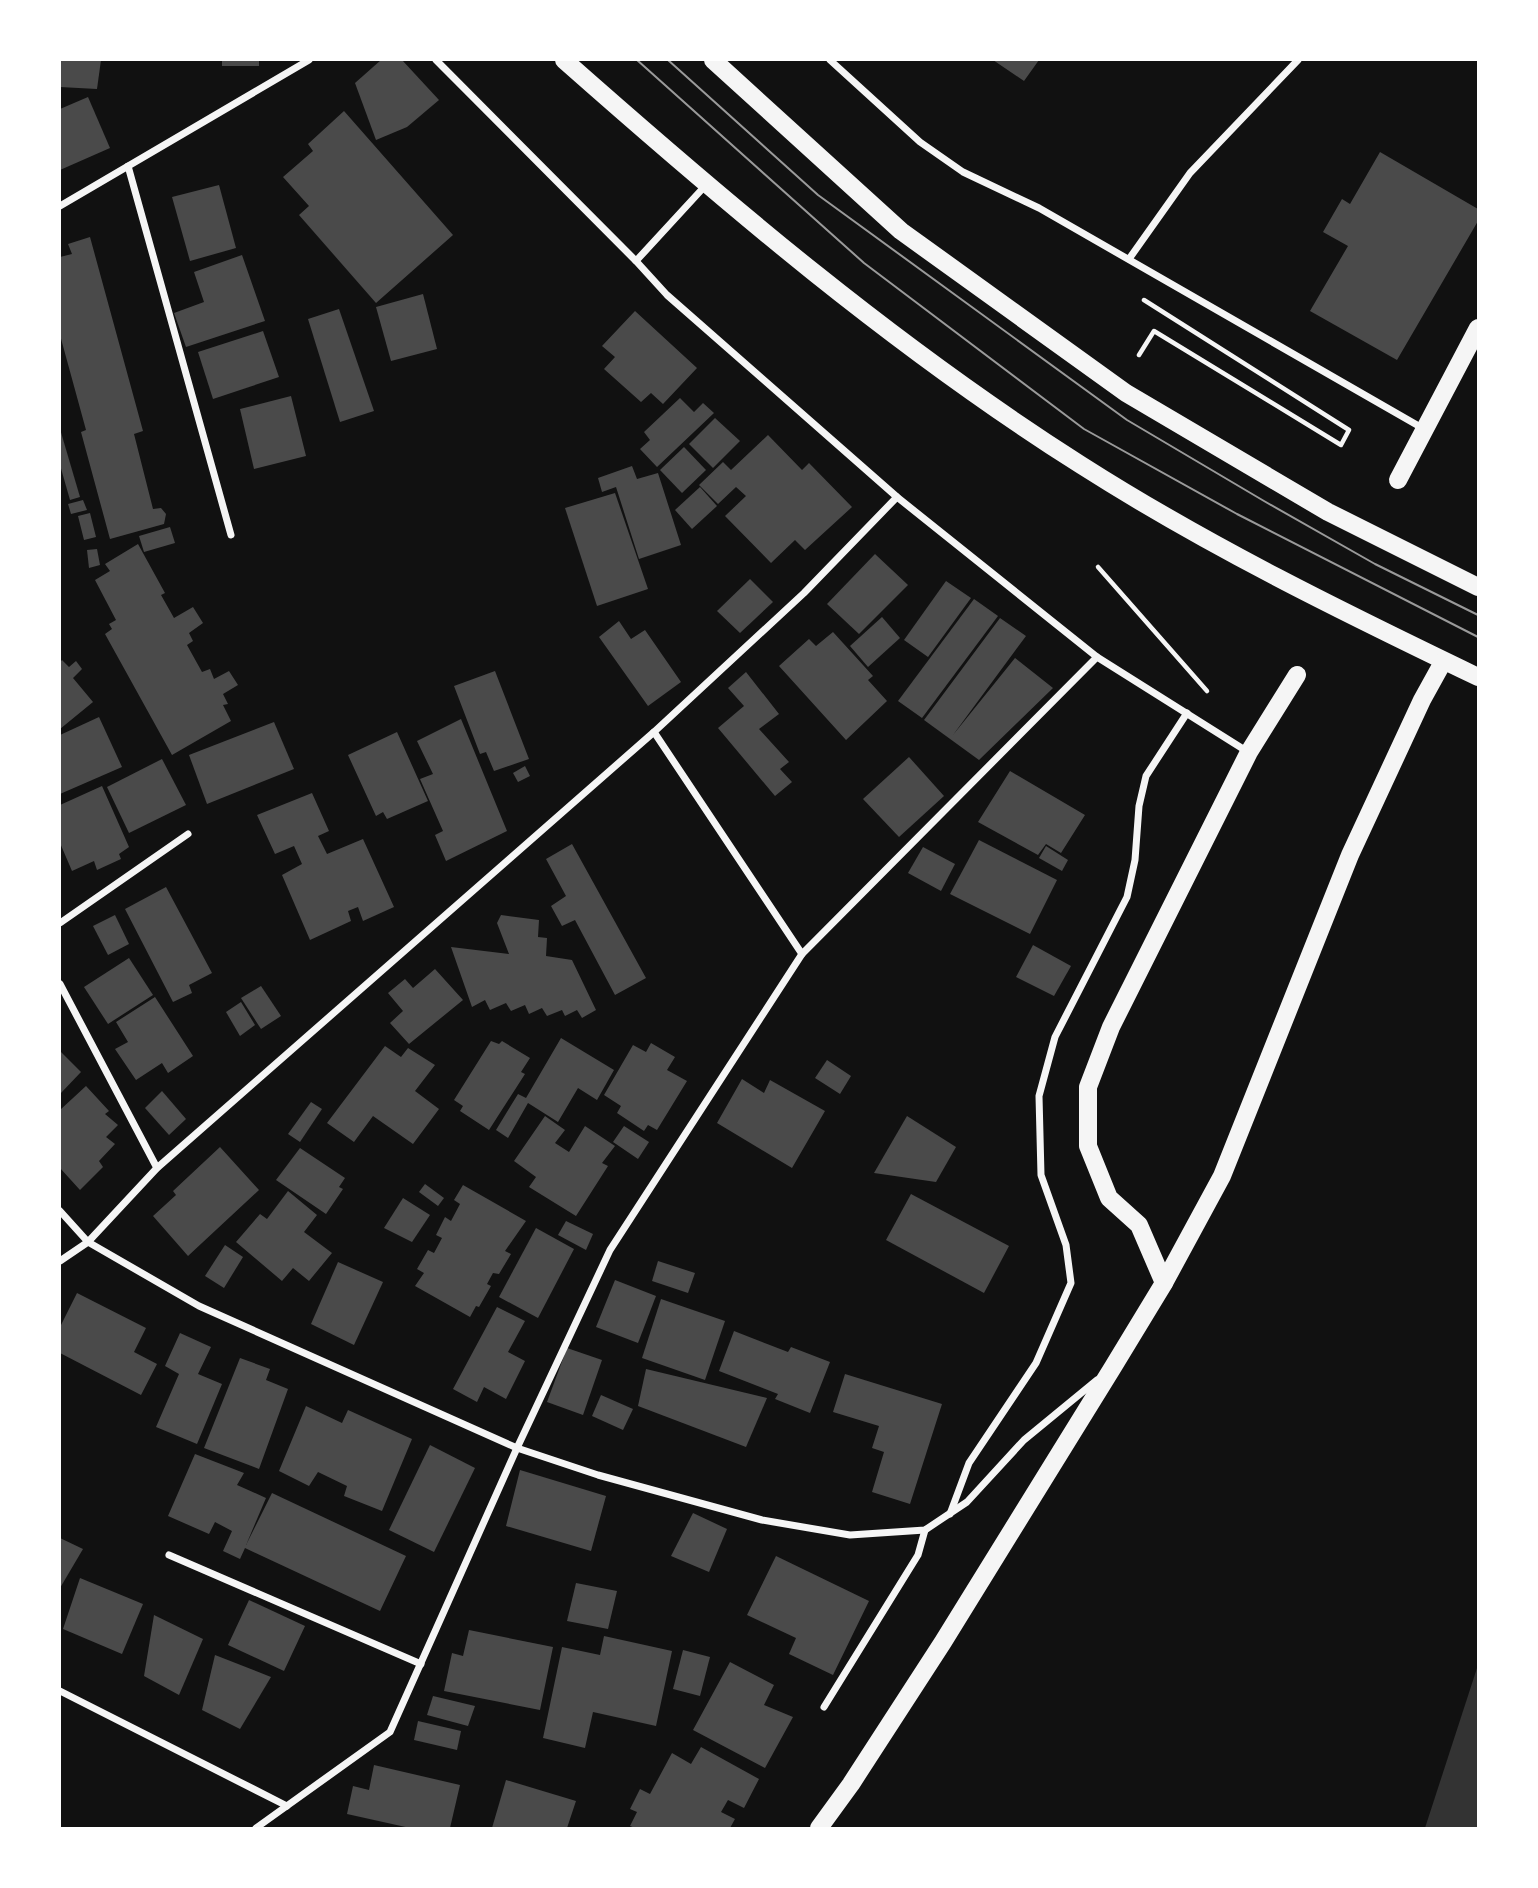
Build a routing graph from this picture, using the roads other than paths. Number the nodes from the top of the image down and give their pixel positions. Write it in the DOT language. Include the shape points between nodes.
graph roads {
  1 [pos="309,60"];
  2 [pos="436,60"];
  3 [pos="564,60"];
  4 [pos="713,60"];
  5 [pos="830,60"];
  6 [pos="1298,60"];
  7 [pos="128,166"];
  8 [pos="706,185"];
  9 [pos="60,206"];
  10 [pos="1129,259"];
  11 [pos="636,261"];
  12 [pos="1479,328"];
  13 [pos="1424,429"];
  14 [pos="1398,480"];
  15 [pos="897,497"];
  16 [pos="231,535"];
  17 [pos="1479,587"];
  18 [pos="1097,657"];
  19 [pos="1443,662"];
  20 [pos="1297,675"];
  21 [pos="1477,676"];
  22 [pos="1188,713"];
  23 [pos="654,732"];
  24 [pos="1249,752"];
  25 [pos="188,834"];
  26 [pos="60,923"];
  27 [pos="802,954"];
  28 [pos="60,984"];
  29 [pos="157,1168"];
  30 [pos="60,1211"];
  31 [pos="88,1242"];
  32 [pos="60,1261"];
  33 [pos="1164,1283"];
  34 [pos="1113,1367"];
  35 [pos="517,1448"];
  36 [pos="950,1514"];
  37 [pos="925,1530"];
  38 [pos="169,1555"];
  39 [pos="421,1664"];
  40 [pos="60,1691"];
  41 [pos="824,1707"];
  42 [pos="287,1806"];
  43 [pos="256,1829"];
  44 [pos="819,1829"];
  1 -- 7 [label="street"];
  2 -- 11 [label="street"];
  3 -- 8 [label="main road"];
  4 -- 17 [label="main road" via="901,231 1126,393 1328,512"];
  5 -- 10 [label="street" via="920,142 962,172 1039,208"];
  6 -- 10 [label="street" via="1190,173"];
  7 -- 9 [label="street"];
  7 -- 16 [label="street"];
  8 -- 11 [label="street"];
  8 -- 19 [label="main road" via="894,337 1081,465 1256,566"];
  10 -- 13 [label="street"];
  11 -- 15 [label="street" via="667,295"];
  12 -- 13 [label="main road"];
  13 -- 14 [label="main road"];
  15 -- 18 [label="street"];
  15 -- 23 [label="street" via="804,593"];
  18 -- 22 [label="street"];
  18 -- 27 [label="street"];
  19 -- 21 [label="main road"];
  19 -- 33 [label="main road" via="1350,855 1222,1176"];
  20 -- 24 [label="main road"];
  22 -- 24 [label="street"];
  22 -- 36 [label="street" via="1146,776 1127,897 1055,1037 1039,1096 1041,1175 1066,1245 1071,1283 1036,1363 969,1463"];
  23 -- 27 [label="street"];
  23 -- 29 [label="street"];
  24 -- 33 [label="main road" via="1111,1027 1088,1087 1088,1146 1109,1198 1139,1225"];
  25 -- 26 [label="street"];
  27 -- 35 [label="street" via="610,1250"];
  28 -- 29 [label="street"];
  29 -- 31 [label="street"];
  30 -- 31 [label="street"];
  31 -- 32 [label="street"];
  31 -- 35 [label="street" via="199,1306"];
  33 -- 34 [label="main road"];
  34 -- 36 [label="street" via="1024,1440 967,1502"];
  34 -- 44 [label="main road" via="943,1642"];
  35 -- 37 [label="street" via="762,1520 850,1535"];
  35 -- 39 [label="street"];
  36 -- 37 [label="street"];
  37 -- 41 [label="street" via="918,1555"];
  38 -- 39 [label="street"];
  39 -- 42 [label="street" via="390,1732"];
  40 -- 42 [label="street"];
  42 -- 43 [label="street"];
}
